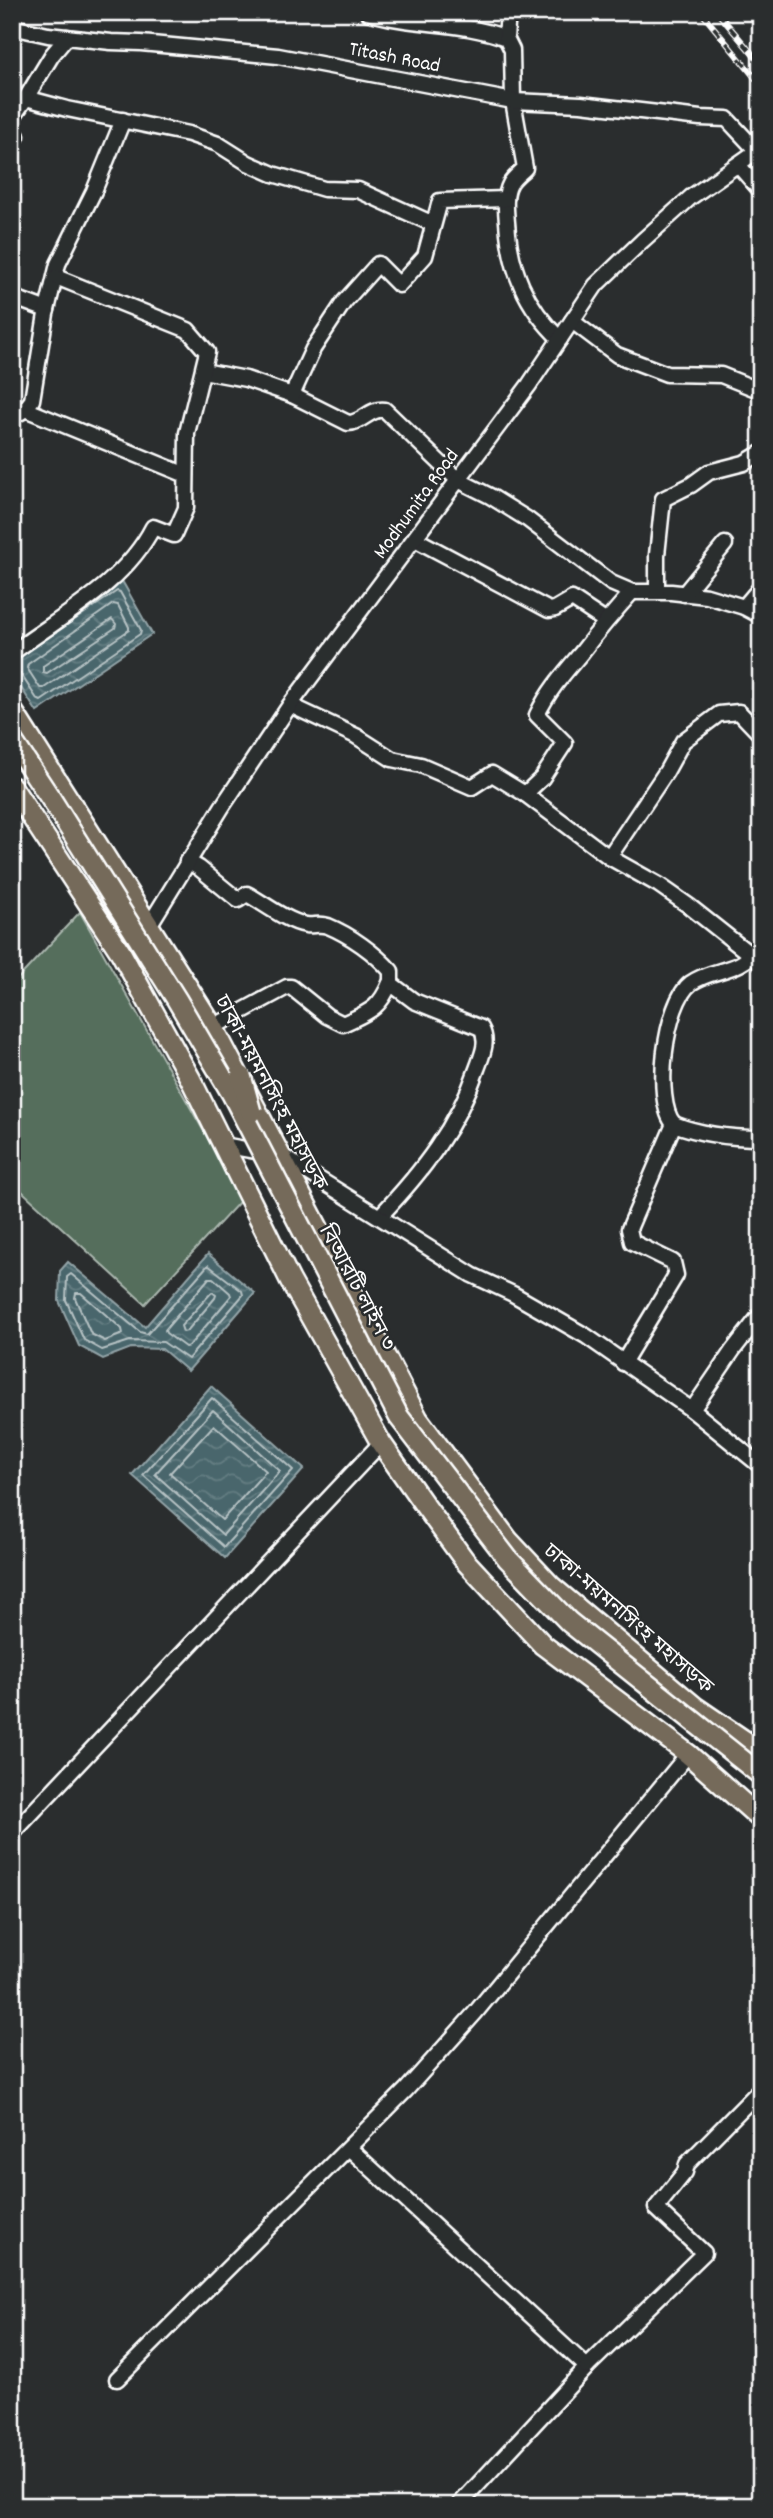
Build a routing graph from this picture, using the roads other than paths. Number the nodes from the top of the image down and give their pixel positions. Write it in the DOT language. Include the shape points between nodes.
graph roads {
  1 [pos="367,12"];
  2 [pos="508,12"];
  3 [pos="12,27"];
  4 [pos="67,37"];
  5 [pos="506,38"];
  6 [pos="26,98"];
  7 [pos="513,101"];
  8 [pos="12,118"];
  9 [pos="124,120"];
  10 [pos="12,131"];
  11 [pos="12,144"];
  12 [pos="758,149"];
  13 [pos="738,165"];
  14 [pos="761,191"];
  15 [pos="506,199"];
  16 [pos="433,224"];
  17 [pos="56,277"];
  18 [pos="12,297"];
  19 [pos="47,310"];
  20 [pos="572,321"];
  21 [pos="560,339"];
  22 [pos="203,371"];
  23 [pos="761,391"];
  24 [pos="292,395"];
  25 [pos="18,412"];
  26 [pos="761,453"];
  27 [pos="186,475"];
  28 [pos="458,480"];
  29 [pos="415,539"];
  30 [pos="725,544"];
  31 [pos="761,587"];
  32 [pos="657,591"];
  33 [pos="632,593"];
  34 [pos="684,594"];
  35 [pos="744,607"];
  36 [pos="761,615"];
  37 [pos="605,621"];
  38 [pos="12,653"];
  39 [pos="290,705"];
  40 [pos="12,710"];
  41 [pos="761,735"];
  42 [pos="12,740"];
  43 [pos="12,787"];
  44 [pos="525,794"];
  45 [pos="608,857"];
  46 [pos="187,861"];
  47 [pos="150,924"];
  48 [pos="758,955"];
  49 [pos="391,984"];
  50 [pos="213,1027"];
  51 [pos="674,1125"];
  52 [pos="761,1138"];
  53 [pos="223,1145"];
  54 [pos="274,1158"];
  55 [pos="380,1216"];
  56 [pos="761,1314"];
  57 [pos="623,1363"];
  58 [pos="692,1410"];
  59 [pos="381,1443"];
  60 [pos="761,1466"];
  61 [pos="761,1752"];
  62 [pos="688,1754"];
  63 [pos="761,1775"];
  64 [pos="761,1819"];
  65 [pos="12,1834"];
  66 [pos="761,2088"];
  67 [pos="350,2149"];
  68 [pos="587,2367"];
  69 [pos="117,2379"];
  70 [pos="458,2506"];
  1 -- 5 [label="street" via="401,21 485,30"];
  2 -- 5 [label="street"];
  3 -- 4 [label="street, Titash Road"];
  4 -- 6 [label="street"];
  4 -- 7 [label="street, Titash Road" via="278,56"];
  5 -- 7 [label="street" via="512,50"];
  6 -- 8 [label="street"];
  6 -- 9 [label="street"];
  7 -- 12 [label="street, Titash Road" via="727,119"];
  7 -- 15 [label="street" via="525,168 510,183"];
  9 -- 16 [label="street" via="218,144 248,163 324,189 358,190"];
  9 -- 17 [label="street"];
  10 -- 11 [label="street" via="17,136"];
  12 -- 13 [label="street, Modhumita Road"];
  13 -- 14 [label="street"];
  13 -- 20 [label="street, Modhumita Road" via="691,197 642,241 596,285"];
  15 -- 16 [label="street" via="440,201"];
  15 -- 21 [label="street" via="509,253 517,275 528,302"];
  16 -- 24 [label="street" via="425,256 399,285 378,264 344,302 313,349"];
  17 -- 19 [label="street"];
  17 -- 22 [label="street" via="188,330 207,352"];
  18 -- 19 [label="street"];
  19 -- 25 [label="street" via="32,400"];
  20 -- 21 [label="street, Modhumita Road"];
  20 -- 23 [label="street" via="617,355 667,374 721,375"];
  21 -- 28 [label="street, Modhumita Road"];
  22 -- 24 [label="street"];
  22 -- 27 [label="street" via="187,433"];
  24 -- 28 [label="street" via="348,423 384,410"];
  25 -- 27 [label="street"];
  26 -- 32 [label="street" via="744,463 709,472 663,499"];
  27 -- 38 [label="street" via="186,508 174,535 153,527 121,573"];
  28 -- 29 [label="street, Modhumita Road"];
  28 -- 33 [label="street" via="527,519 611,583"];
  29 -- 37 [label="street" via="549,610 572,599"];
  29 -- 39 [label="street, Modhumita Road"];
  30 -- 34 [label="street"];
  31 -- 35 [label="street"];
  32 -- 33 [label="street"];
  32 -- 34 [label="street"];
  33 -- 37 [label="street"];
  34 -- 35 [label="street"];
  35 -- 36 [label="street"];
  37 -- 44 [label="street" via="537,715 565,743 541,780"];
  39 -- 44 [label="street" via="392,759 421,765 472,787 492,774"];
  39 -- 46 [label="street, Modhumita Road"];
  40 -- 47 [label="highway, ঢাকা-ময়মনসিংহ মহাসড়ক"];
  41 -- 45 [label="street" via="739,712 719,715 683,741"];
  42 -- 54 [label="highway, বিআরটি লাইন ৩, bridge"];
  43 -- 53 [label="highway" via="121,953"];
  44 -- 45 [label="street"];
  45 -- 48 [label="street" via="659,885"];
  46 -- 47 [label="street, Modhumita Road"];
  46 -- 49 [label="street" via="238,900 247,894 308,926 326,924 346,936 382,961 391,971"];
  47 -- 50 [label="highway, ঢাকা-ময়মনসিংহ মহাসড়ক"];
  48 -- 51 [label="street" via="690,984 681,995 671,1019 662,1087 667,1117"];
  49 -- 50 [label="street" via="371,1011 343,1024 287,987"];
  49 -- 55 [label="street" via="414,1001 481,1028 485,1035 470,1090 451,1130"];
  50 -- 54 [label="highway, ঢাকা-ময়মনসিংহ মহাসড়ক, bridge" via="241,1076"];
  51 -- 52 [label="street" via="735,1138"];
  51 -- 57 [label="street" via="629,1229 632,1242 673,1262 676,1275"];
  53 -- 54 [label="street"];
  53 -- 59 [label="highway" via="289,1280"];
  54 -- 55 [label="street"];
  54 -- 61 [label="highway, ঢাকা-ময়মনসিংহ মহাসড়ক" via="418,1419 508,1540 597,1626 695,1707"];
  54 -- 63 [label="highway, বিআরটি লাইন ৩, bridge" via="400,1417 508,1559 569,1622"];
  55 -- 57 [label="street" via="472,1275 586,1336"];
  56 -- 58 [label="street"];
  57 -- 58 [label="street"];
  58 -- 60 [label="street"];
  59 -- 62 [label="highway" via="465,1562 535,1637"];
  59 -- 65 [label="street"];
  62 -- 64 [label="highway"];
  62 -- 67 [label="street" via="475,2013"];
  66 -- 68 [label="street" via="687,2164 656,2208 705,2253"];
  67 -- 68 [label="street"];
  67 -- 69 [label="street"];
  68 -- 70 [label="street"];
}
